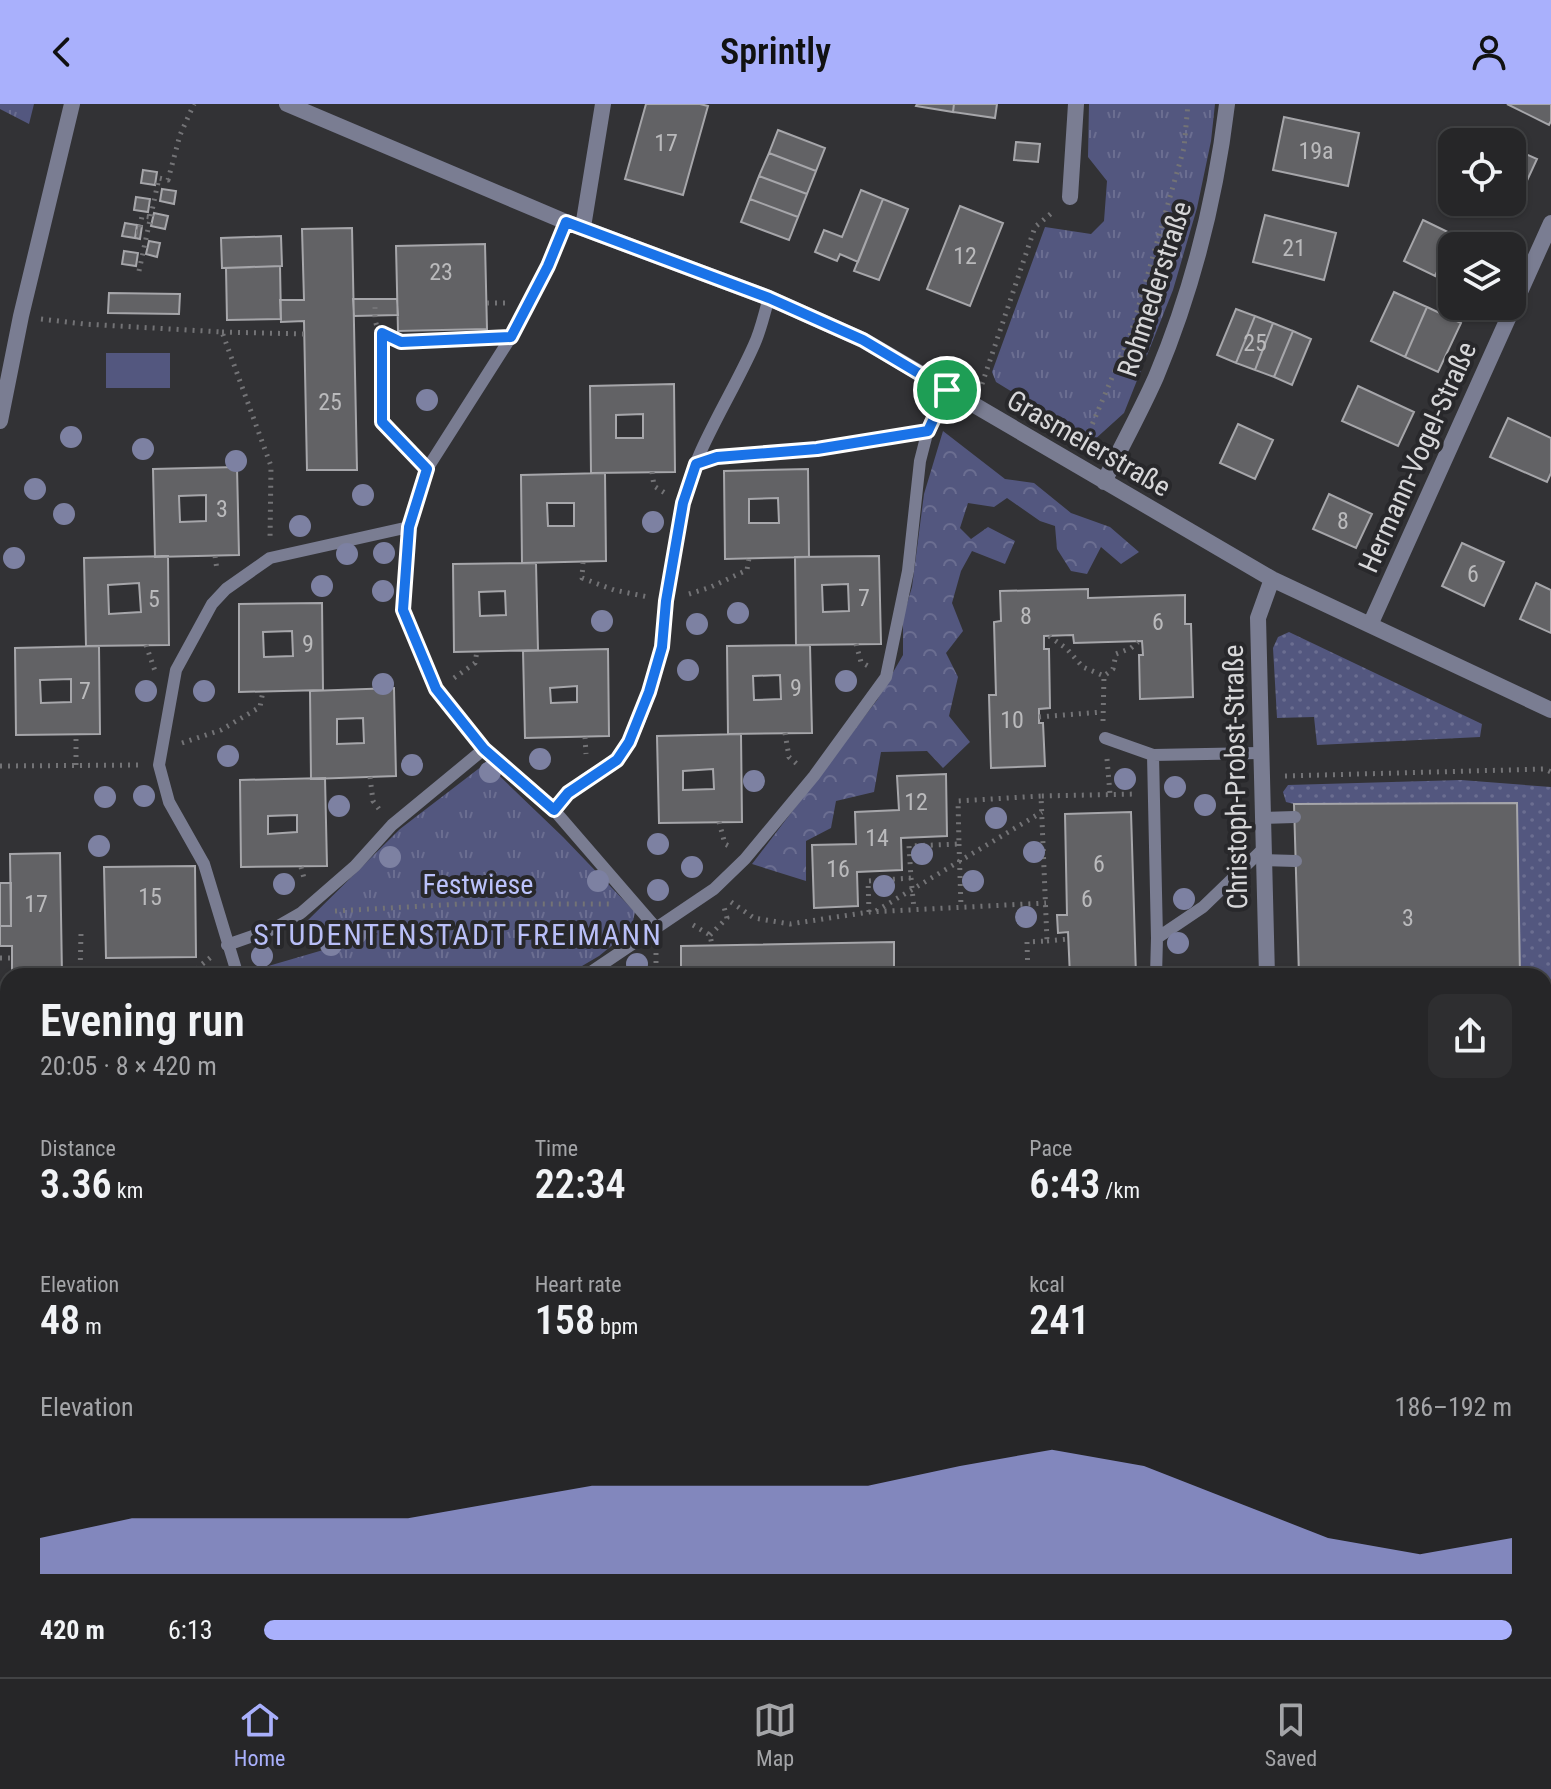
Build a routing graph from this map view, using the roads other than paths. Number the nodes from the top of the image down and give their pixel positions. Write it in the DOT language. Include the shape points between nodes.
graph roads {
  1 [pos="72,104"];
  2 [pos="287,104"];
  3 [pos="603,104"];
  4 [pos="1076,104"];
  5 [pos="1227,104"];
  6 [pos="1070,197"];
  7 [pos="566,222"];
  8 [pos="1551,223"];
  9 [pos="583,227"];
  10 [pos="769,298"];
  11 [pos="947,390"];
  12 [pos="0,421"];
  13 [pos="1104,482"];
  14 [pos="409,527"];
  15 [pos="1272,579"];
  16 [pos="1370,625"];
  17 [pos="1551,710"];
  18 [pos="1105,738"];
  19 [pos="484,749"];
  20 [pos="1259,753"];
  21 [pos="1153,755"];
  22 [pos="554,810"];
  23 [pos="1295,817"];
  24 [pos="1262,818"];
  25 [pos="1262,855"];
  26 [pos="1296,861"];
  27 [pos="656,928"];
  28 [pos="1157,938"];
  29 [pos="227,945"];
  30 [pos="235,968"];
  31 [pos="597,968"];
  32 [pos="1156,968"];
  33 [pos="1267,968"];
  1 -- 12 [label="street"];
  2 -- 7 [label="street, Grasmeierstraße"];
  3 -- 9 [label="street"];
  4 -- 6 [label="street"];
  5 -- 13 [label="street, Rohmederstraße" via="1212,197 1183,303 1156,377"];
  7 -- 9 [label="street, Grasmeierstraße"];
  7 -- 14 [label="lane" via="511,337 427,469"];
  8 -- 16 [label="street, Hermann-Vogel-Straße"];
  9 -- 10 [label="street, Grasmeierstraße"];
  10 -- 11 [label="street, Grasmeierstraße" via="863,340"];
  10 -- 22 [label="lane" via="756,342 696,464 683,503 662,647 629,742 617,760 568,793"];
  11 -- 13 [label="street, Grasmeierstraße"];
  11 -- 27 [label="lane" via="920,461 908,571 886,677 745,859 714,889"];
  13 -- 15 [label="street, Grasmeierstraße"];
  14 -- 19 [label="lane" via="403,610 436,689"];
  14 -- 29 [label="lane" via="270,558 212,604 176,670 159,765 169,802 204,864"];
  15 -- 16 [label="street, Grasmeierstraße"];
  15 -- 20 [label="street, Christoph-Probst-Straße" via="1258,618"];
  16 -- 17 [label="street, Grasmeierstraße"];
  18 -- 21 [label="lane"];
  19 -- 22 [label="lane"];
  19 -- 29 [label="lane" via="392,825 301,913"];
  20 -- 21 [label="lane"];
  20 -- 24 [label="street, Christoph-Probst-Straße"];
  21 -- 28 [label="lane"];
  22 -- 27 [label="lane"];
  23 -- 24 [label="lane"];
  24 -- 25 [label="street, Christoph-Probst-Straße"];
  25 -- 26 [label="lane"];
  25 -- 28 [label="lane" via="1203,907"];
  25 -- 33 [label="street, Christoph-Probst-Straße"];
  27 -- 31 [label="lane"];
  28 -- 32 [label="lane"];
  29 -- 30 [label="lane"];
}
